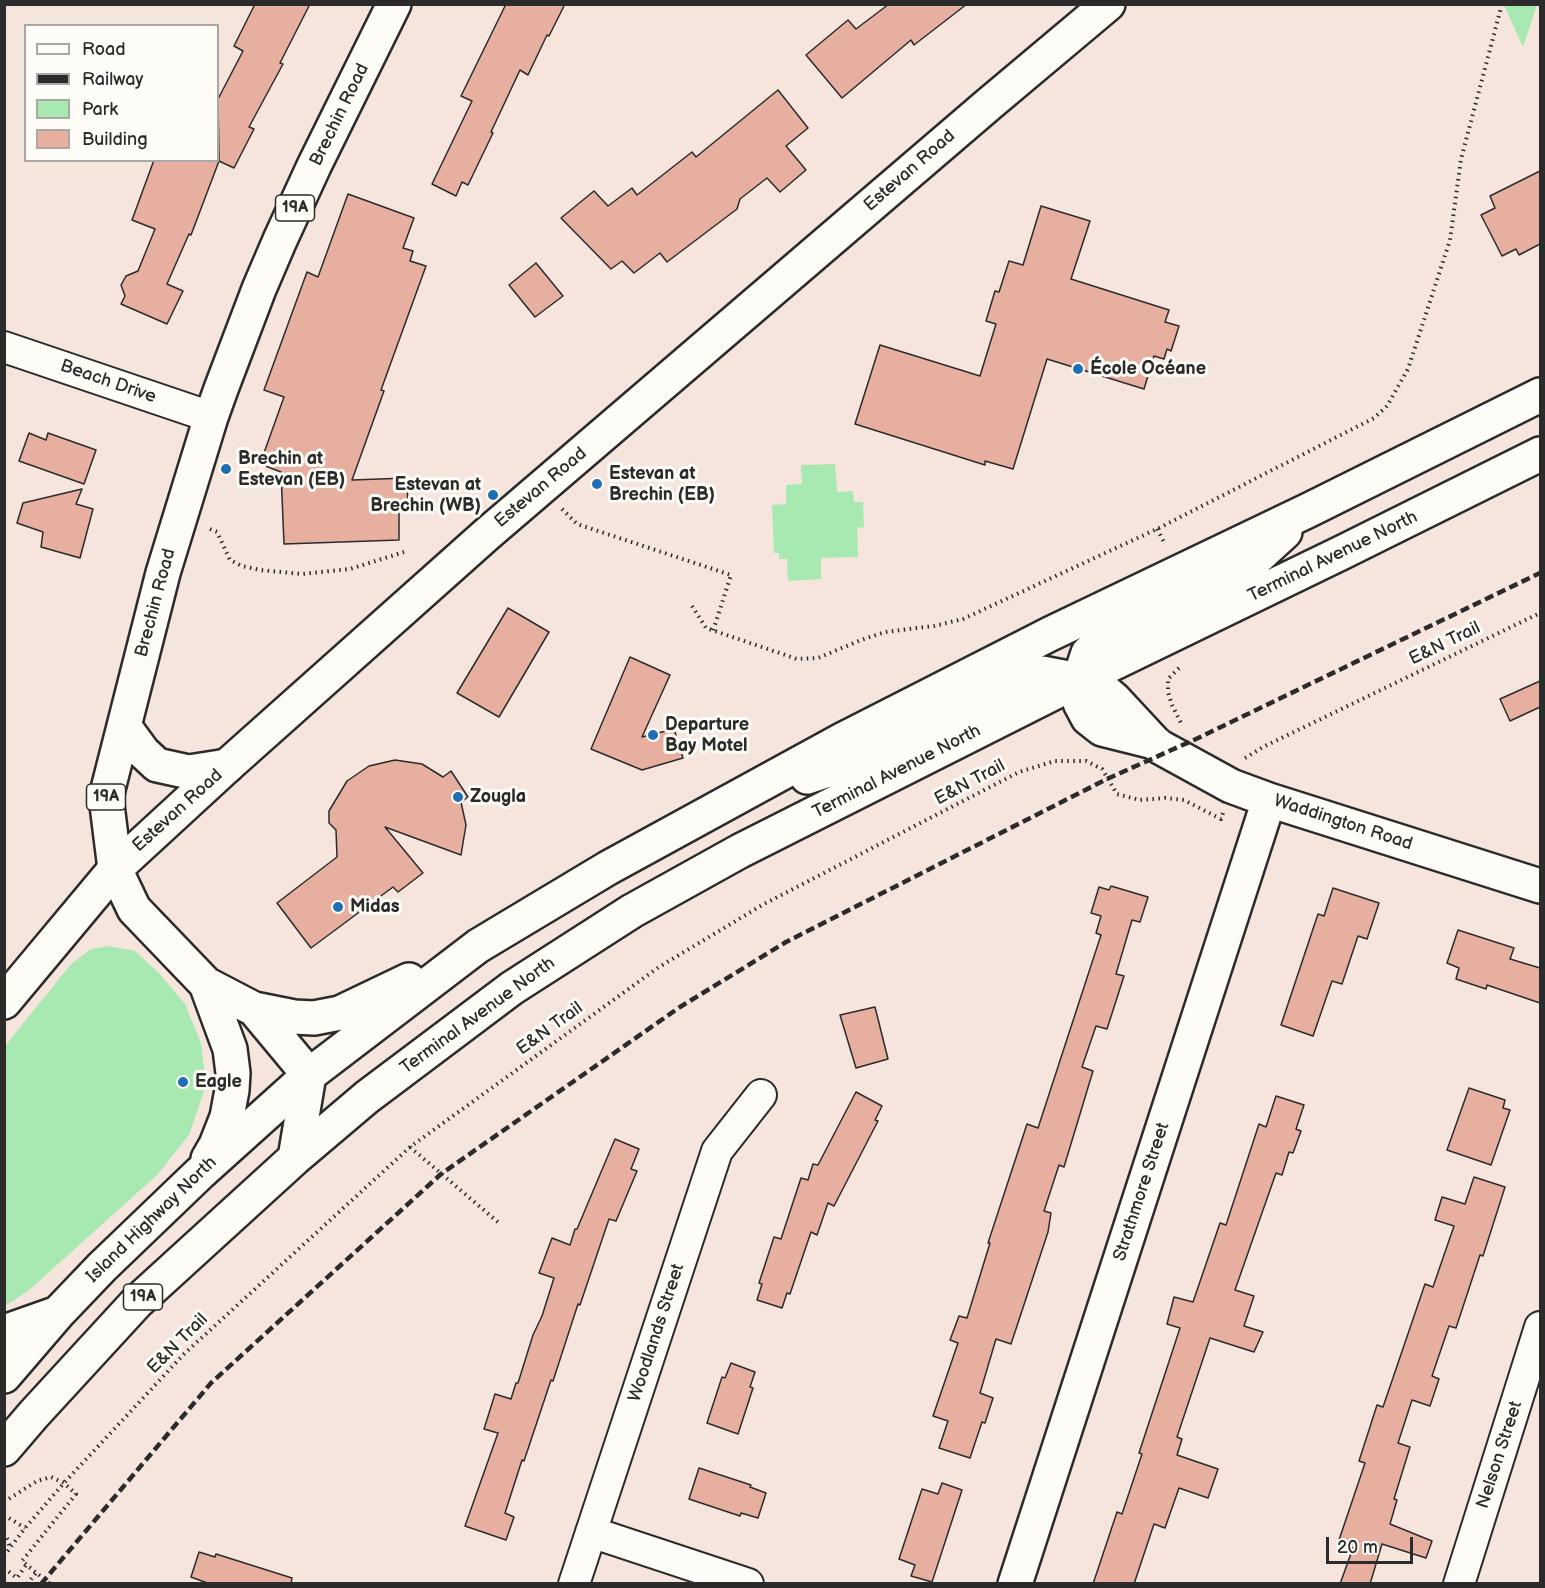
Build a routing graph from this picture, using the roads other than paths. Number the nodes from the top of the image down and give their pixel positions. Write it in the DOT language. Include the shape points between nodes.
graph roads {
  1 [pos="394,4"];
  2 [pos="1108,4"];
  3 [pos="4,346"];
  4 [pos="1540,395"];
  5 [pos="211,417"];
  6 [pos="1540,454"];
  7 [pos="1309,510"];
  8 [pos="1079,680"];
  9 [pos="124,726"];
  10 [pos="227,766"];
  11 [pos="1269,800"];
  12 [pos="714,809"];
  13 [pos="115,869"];
  14 [pos="1540,886"];
  15 [pos="478,946"];
  16 [pos="206,984"];
  17 [pos="4,1002"];
  18 [pos="254,1009"];
  19 [pos="309,1075"];
  20 [pos="761,1095"];
  21 [pos="295,1158"];
  22 [pos="200,1173"];
  23 [pos="59,1312"];
  24 [pos="1540,1327"];
  25 [pos="4,1332"];
  26 [pos="4,1376"];
  27 [pos="4,1449"];
  28 [pos="591,1532"];
  29 [pos="574,1584"];
  30 [pos="748,1584"];
  31 [pos="1015,1584"];
  32 [pos="1458,1584"];
  1 -- 5 [label="main road, Brechin Road / 19A" via="280,240"];
  2 -- 10 [label="main road, Estevan Road" via="486,535"];
  3 -- 5 [label="street, Beach Drive"];
  4 -- 7 [label="main road"];
  5 -- 9 [label="main road, Brechin Road / 19A" via="163,573"];
  6 -- 8 [label="main road, Terminal Avenue North"];
  7 -- 8 [label="main road" via="1249,565 1114,630 1088,652"];
  7 -- 12 [label="main road" via="1050,634"];
  8 -- 11 [label="main road, Waddington Road" via="1100,687 1168,752 1232,786"];
  8 -- 12 [label="main road, Waddington Road" via="1042,673 1011,684 852,762"];
  8 -- 21 [label="main road, Terminal Avenue North" via="740,851 632,911 512,988 367,1097"];
  9 -- 10 [label="main road" via="157,765 189,772"];
  9 -- 13 [label="main road, Brechin Road / 19A" via="106,797"];
  10 -- 13 [label="main road, Estevan Road"];
  11 -- 14 [label="main road, Waddington Road"];
  11 -- 31 [label="main road, Strathmore Street"];
  12 -- 15 [label="main road"];
  13 -- 16 [label="main road, Brechin Road / 19A" via="134,909"];
  13 -- 17 [label="main road, Estevan Road"];
  15 -- 18 [label="main road" via="340,1013 314,1018"];
  15 -- 19 [label="main road"];
  16 -- 18 [label="main road, Brechin Road / 19A"];
  16 -- 22 [label="main road" via="230,1049 232,1089 227,1117"];
  18 -- 19 [label="main road, Brechin Road / 19A"];
  19 -- 21 [label="main road"];
  19 -- 22 [label="main road, Island Highway North"];
  20 -- 28 [label="street, Woodlands Street" via="717,1151"];
  21 -- 27 [label="main road, 19A" via="137,1302"];
  22 -- 23 [label="main road, Island Highway North"];
  23 -- 25 [label="main road"];
  23 -- 26 [label="main road, Island Highway North"];
  24 -- 32 [label="street, Nelson Street"];
  28 -- 29 [label="street, Woodlands Street"];
  28 -- 30 [label="street"];
}
